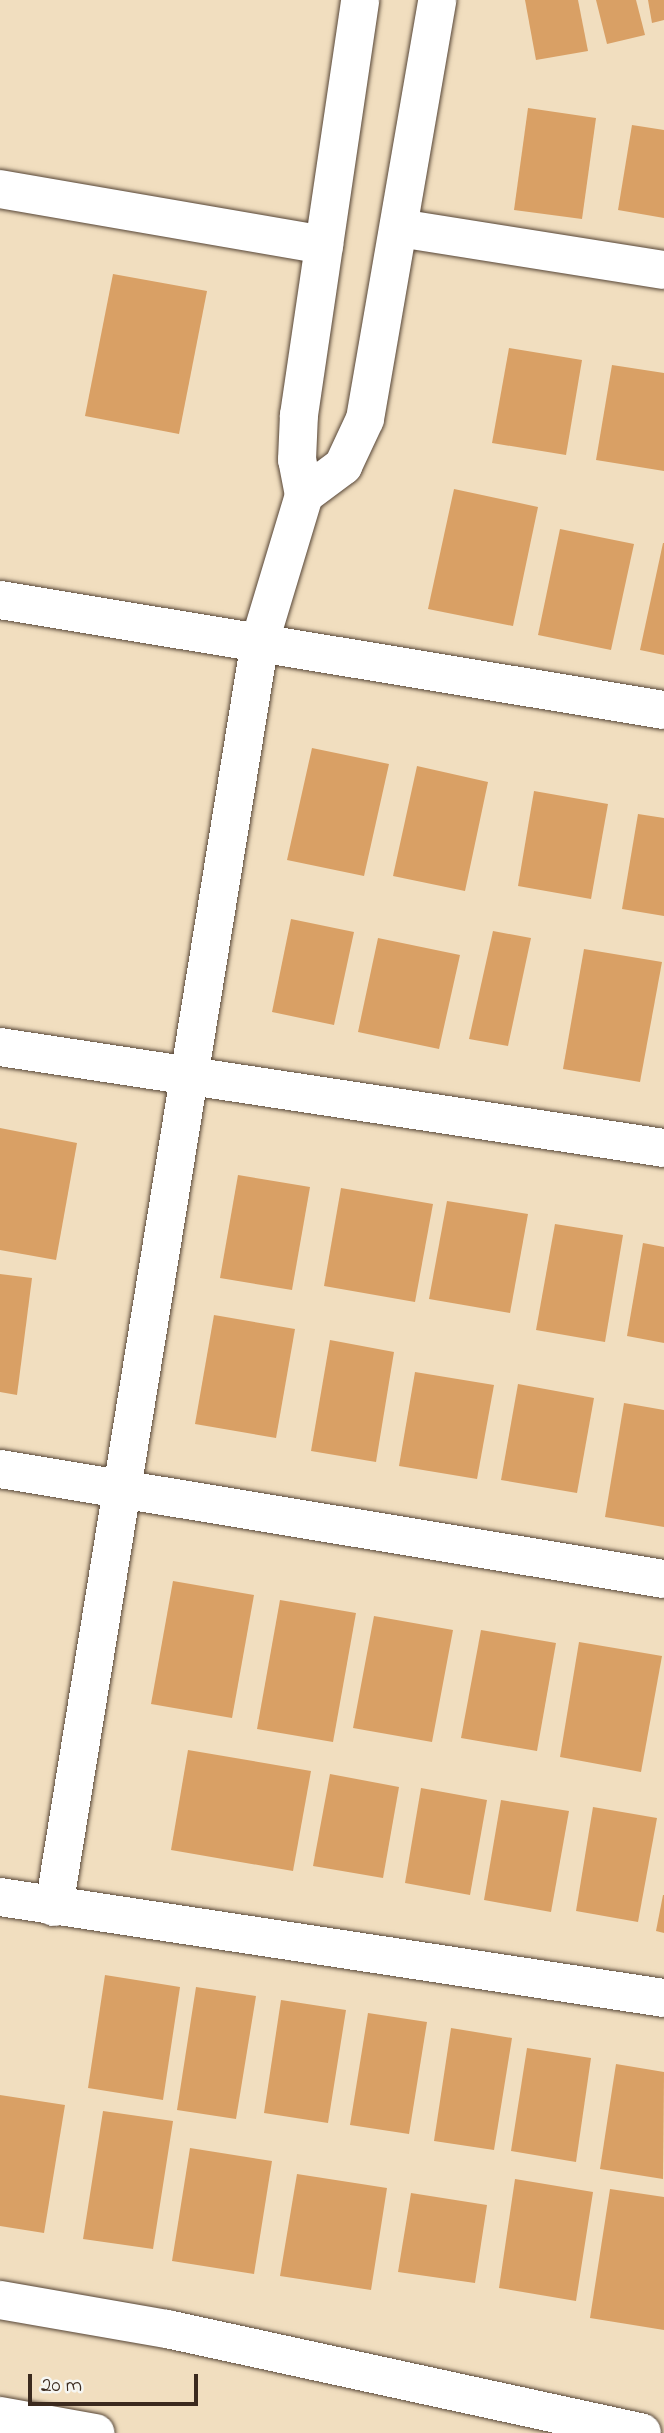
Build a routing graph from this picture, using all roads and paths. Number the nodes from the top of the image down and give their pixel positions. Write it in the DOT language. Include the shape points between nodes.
graph roads {
  1 [pos="360,0"];
  2 [pos="437,0"];
  3 [pos="0,189"];
  4 [pos="399,228"];
  5 [pos="324,244"];
  6 [pos="664,270"];
  7 [pos="304,495"];
  8 [pos="0,600"];
  9 [pos="260,641"];
  10 [pos="664,710"];
  11 [pos="0,1047"];
  12 [pos="191,1074"];
  13 [pos="664,1148"];
  14 [pos="0,1469"];
  15 [pos="124,1490"];
  16 [pos="664,1579"];
  17 [pos="0,1896"];
  18 [pos="54,1907"];
  19 [pos="664,1998"];
  20 [pos="0,2300"];
  21 [pos="0,2416"];
  22 [pos="95,2433"];
  23 [pos="642,2433"];
  1 -- 5 [label="street"];
  2 -- 4 [label="street"];
  3 -- 5 [label="street"];
  4 -- 6 [label="street"];
  4 -- 7 [label="street" via="365,419 343,466"];
  5 -- 7 [label="street" via="299,415 297,460"];
  7 -- 9 [label="street"];
  8 -- 9 [label="street"];
  9 -- 10 [label="street"];
  9 -- 12 [label="street"];
  11 -- 12 [label="street"];
  12 -- 13 [label="street"];
  12 -- 15 [label="street"];
  14 -- 15 [label="street"];
  15 -- 16 [label="street"];
  15 -- 18 [label="street"];
  17 -- 18 [label="street"];
  18 -- 19 [label="street"];
  20 -- 23 [label="street" via="167,2329"];
  21 -- 22 [label="street"];
}
